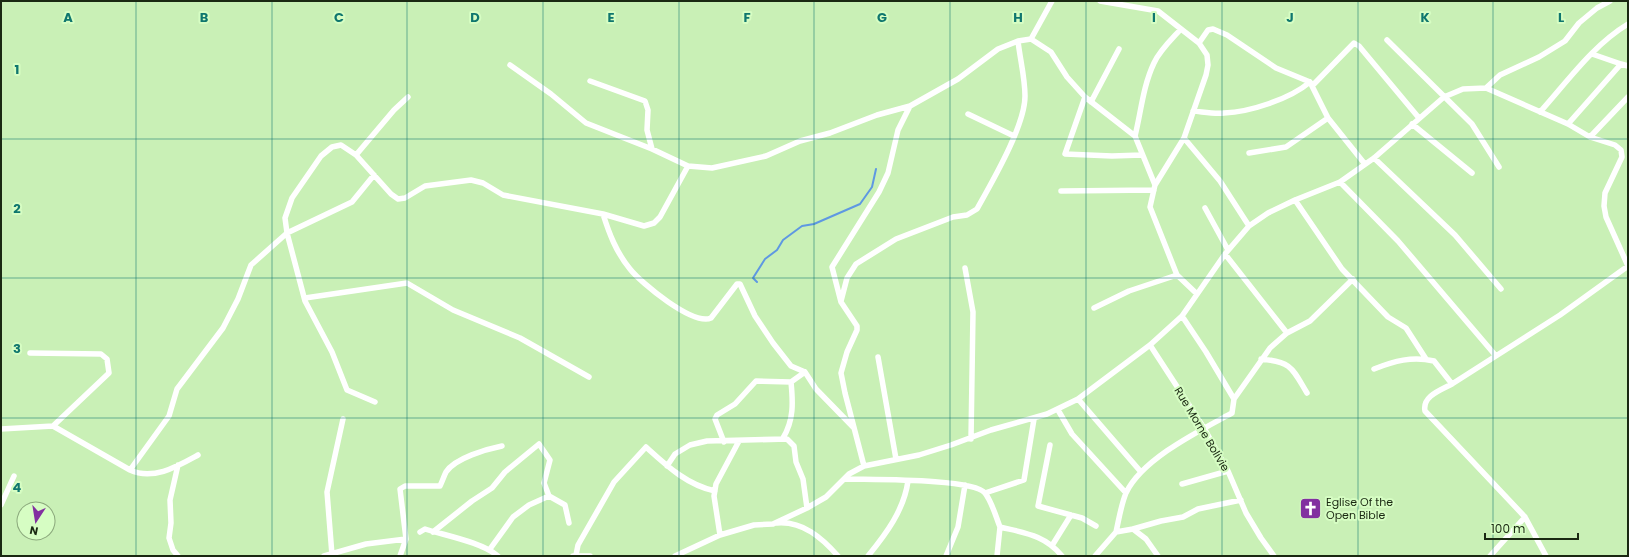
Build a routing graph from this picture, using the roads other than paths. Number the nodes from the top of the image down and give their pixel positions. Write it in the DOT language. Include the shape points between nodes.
graph roads {
  1 [pos="1052,1"];
  2 [pos="1100,1"];
  3 [pos="1610,1"];
  4 [pos="1628,24"];
  5 [pos="1181,29"];
  6 [pos="1031,38"];
  7 [pos="1387,40"];
  8 [pos="1018,41"];
  9 [pos="1199,43"];
  10 [pos="1119,49"];
  11 [pos="1592,54"];
  12 [pos="1621,64"];
  13 [pos="510,65"];
  14 [pos="1628,66"];
  15 [pos="590,81"];
  16 [pos="1311,84"];
  17 [pos="1486,88"];
  18 [pos="408,97"];
  19 [pos="1085,97"];
  20 [pos="1444,97"];
  21 [pos="1628,97"];
  22 [pos="1092,102"];
  23 [pos="910,106"];
  24 [pos="1193,111"];
  25 [pos="1540,112"];
  26 [pos="968,114"];
  27 [pos="1328,118"];
  28 [pos="1419,118"];
  29 [pos="1412,124"];
  30 [pos="1568,124"];
  31 [pos="1014,136"];
  32 [pos="1135,136"];
  33 [pos="1590,137"];
  34 [pos="1184,138"];
  35 [pos="652,149"];
  36 [pos="1249,154"];
  37 [pos="1142,155"];
  38 [pos="356,156"];
  39 [pos="1374,158"];
  40 [pos="1364,163"];
  41 [pos="688,166"];
  42 [pos="1499,167"];
  43 [pos="1472,173"];
  44 [pos="374,175"];
  45 [pos="1340,182"];
  46 [pos="1154,188"];
  47 [pos="1060,191"];
  48 [pos="1295,200"];
  49 [pos="1205,208"];
  50 [pos="602,214"];
  51 [pos="1249,226"];
  52 [pos="287,233"];
  53 [pos="1226,252"];
  54 [pos="1628,266"];
  55 [pos="966,268"];
  56 [pos="1177,275"];
  57 [pos="1353,279"];
  58 [pos="1501,289"];
  59 [pos="1197,294"];
  60 [pos="305,298"];
  61 [pos="841,302"];
  62 [pos="1094,308"];
  63 [pos="1182,316"];
  64 [pos="1288,333"];
  65 [pos="1150,345"];
  66 [pos="30,353"];
  67 [pos="878,356"];
  68 [pos="1496,356"];
  69 [pos="1261,359"];
  70 [pos="1426,359"];
  71 [pos="1374,369"];
  72 [pos="804,372"];
  73 [pos="589,377"];
  74 [pos="791,382"];
  75 [pos="1452,384"];
  76 [pos="1307,393"];
  77 [pos="1078,399"];
  78 [pos="1234,399"];
  79 [pos="376,402"];
  80 [pos="1058,410"];
  81 [pos="343,419"];
  82 [pos="1034,419"];
  83 [pos="53,426"];
  84 [pos="854,428"];
  85 [pos="1204,428"];
  86 [pos="1,429"];
  87 [pos="783,438"];
  88 [pos="971,438"];
  89 [pos="739,441"];
  90 [pos="724,442"];
  91 [pos="1050,445"];
  92 [pos="502,446"];
  93 [pos="198,455"];
  94 [pos="896,460"];
  95 [pos="178,465"];
  96 [pos="666,466"];
  97 [pos="864,466"];
  98 [pos="130,470"];
  99 [pos="1228,471"];
  100 [pos="1141,472"];
  101 [pos="14,476"];
  102 [pos="844,479"];
  103 [pos="908,481"];
  104 [pos="1182,484"];
  105 [pos="965,485"];
  106 [pos="714,491"];
  107 [pos="985,493"];
  108 [pos="1126,493"];
  109 [pos="549,496"];
  110 [pos="1241,500"];
  111 [pos="1,505"];
  112 [pos="807,508"];
  113 [pos="1071,515"];
  114 [pos="1525,517"];
  115 [pos="569,523"];
  116 [pos="773,524"];
  117 [pos="1096,526"];
  118 [pos="1000,527"];
  119 [pos="1133,529"];
  120 [pos="420,532"];
  121 [pos="433,532"];
  122 [pos="1116,532"];
  123 [pos="720,535"];
  124 [pos="406,539"];
  125 [pos="1053,544"];
  126 [pos="490,549"];
  127 [pos="332,554"];
  128 [pos="178,556"];
  129 [pos="324,556"];
  130 [pos="400,556"];
  131 [pos="498,556"];
  132 [pos="574,556"];
  133 [pos="590,556"];
  134 [pos="676,556"];
  135 [pos="838,556"];
  136 [pos="868,556"];
  137 [pos="946,556"];
  138 [pos="997,556"];
  139 [pos="1062,556"];
  140 [pos="1095,556"];
  141 [pos="1158,556"];
  142 [pos="1274,556"];
  143 [pos="1490,556"];
  144 [pos="1546,556"];
  1 -- 6 [label="street"];
  2 -- 5 [label="street" via="1158,11"];
  3 -- 17 [label="street" via="1591,13 1565,41 1539,57 1500,75"];
  4 -- 11 [label="street" via="1615,32"];
  5 -- 9 [label="street"];
  5 -- 32 [label="street" via="1154,62 1146,83"];
  6 -- 8 [label="street"];
  6 -- 19 [label="street" via="1051,52 1067,77"];
  7 -- 20 [label="street"];
  8 -- 23 [label="street" via="998,49 958,79"];
  8 -- 31 [label="street" via="1025,97 1023,112"];
  9 -- 16 [label="street" via="1208,30 1213,29 1227,35 1276,68"];
  9 -- 24 [label="street" via="1207,55 1208,65"];
  10 -- 22 [label="street"];
  11 -- 12 [label="street"];
  11 -- 25 [label="street"];
  12 -- 14 [label="street"];
  12 -- 30 [label="street"];
  13 -- 35 [label="street" via="586,123"];
  15 -- 35 [label="street" via="646,101 647,130"];
  16 -- 24 [label="street" via="1288,97 1237,112"];
  16 -- 27 [label="street"];
  16 -- 28 [label="street" via="1354,43"];
  17 -- 20 [label="street" via="1463,89"];
  17 -- 25 [label="street"];
  18 -- 38 [label="street"];
  19 -- 22 [label="street"];
  19 -- 37 [label="street" via="1065,154"];
  20 -- 28 [label="street"];
  20 -- 42 [label="street" via="1472,124"];
  21 -- 33 [label="street"];
  22 -- 32 [label="street"];
  23 -- 41 [label="street" via="800,141 766,156 712,168"];
  23 -- 61 [label="street" via="898,130 888,173 879,192 832,267"];
  24 -- 34 [label="street"];
  25 -- 30 [label="street"];
  26 -- 31 [label="street"];
  27 -- 36 [label="street" via="1286,147"];
  27 -- 40 [label="street"];
  28 -- 29 [label="street"];
  29 -- 39 [label="street"];
  29 -- 43 [label="street"];
  30 -- 33 [label="street"];
  31 -- 61 [label="street" via="978,210 896,239 856,264 847,278"];
  32 -- 37 [label="street"];
  33 -- 54 [label="street" via="1615,145 1621,150 1622,157 1605,193 1604,206 1606,217"];
  34 -- 46 [label="street"];
  34 -- 51 [label="street" via="1220,181"];
  35 -- 41 [label="street"];
  37 -- 46 [label="street"];
  38 -- 44 [label="street"];
  38 -- 52 [label="street" via="341,145 332,147 321,156 287,207"];
  39 -- 40 [label="street"];
  39 -- 58 [label="street" via="1455,235"];
  40 -- 45 [label="street"];
  41 -- 50 [label="street" via="660,218 654,223 644,226"];
  44 -- 50 [label="street" via="398,199 405,198 425,186 471,180 483,183 503,195"];
  44 -- 52 [label="street" via="352,202"];
  45 -- 48 [label="street"];
  45 -- 68 [label="street" via="1398,241"];
  46 -- 47 [label="street"];
  46 -- 56 [label="street" via="1150,207"];
  48 -- 51 [label="street"];
  48 -- 57 [label="street" via="1342,269"];
  49 -- 53 [label="street"];
  50 -- 72 [label="street" via="612,240 630,268 640,279 687,314 705,320 711,318 737,284 740,284 754,316 773,343 791,366"];
  51 -- 53 [label="street"];
  52 -- 60 [label="street"];
  52 -- 98 [label="street" via="251,265 223,328 177,389 171,404 170,416"];
  53 -- 59 [label="street"];
  53 -- 64 [label="street"];
  54 -- 68 [label="street" via="1560,315"];
  55 -- 88 [label="street" via="973,312"];
  56 -- 59 [label="street"];
  56 -- 62 [label="street" via="1111,298"];
  57 -- 64 [label="street" via="1310,321"];
  57 -- 70 [label="street" via="1388,317 1406,328"];
  59 -- 63 [label="street"];
  60 -- 73 [label="street" via="407,283 453,310 520,338"];
  60 -- 79 [label="street" via="348,390"];
  61 -- 84 [label="street" via="857,326 841,373"];
  63 -- 65 [label="street"];
  63 -- 78 [label="street"];
  64 -- 69 [label="street"];
  65 -- 77 [label="street"];
  65 -- 85 [label="street, Rue Morne Bolivie"];
  66 -- 83 [label="street" via="101,354 107,359 109,373"];
  67 -- 94 [label="street"];
  68 -- 75 [label="street"];
  69 -- 76 [label="street" via="1276,360 1293,368"];
  69 -- 78 [label="street"];
  70 -- 71 [label="street" via="1404,359"];
  70 -- 75 [label="street" via="1434,361"];
  72 -- 74 [label="street"];
  72 -- 84 [label="street" via="816,389"];
  74 -- 87 [label="street" via="793,406 789,428"];
  74 -- 90 [label="street" via="756,382 732,407 718,415 716,419"];
  75 -- 114 [label="street" via="1427,399 1425,411"];
  77 -- 80 [label="street"];
  77 -- 100 [label="street"];
  78 -- 85 [label="street" via="1232,413"];
  80 -- 82 [label="street"];
  80 -- 108 [label="street" via="1072,434"];
  81 -- 127 [label="street" via="327,492"];
  82 -- 88 [label="street"];
  82 -- 107 [label="street" via="1024,480"];
  83 -- 86 [label="street"];
  83 -- 98 [label="street"];
  84 -- 97 [label="street"];
  85 -- 99 [label="street, Rue Morne Bolivie"];
  85 -- 100 [label="street" via="1174,446"];
  87 -- 89 [label="street"];
  87 -- 112 [label="street" via="788,439 794,446 796,462 804,478"];
  88 -- 94 [label="street"];
  89 -- 90 [label="street"];
  89 -- 106 [label="street"];
  90 -- 96 [label="street" via="707,441 690,445 675,454"];
  91 -- 113 [label="street" via="1038,506"];
  92 -- 124 [label="street" via="479,451 456,463 447,471 440,486 405,486 400,489"];
  93 -- 95 [label="street"];
  94 -- 97 [label="street"];
  95 -- 98 [label="street" via="169,470 150,474"];
  95 -- 128 [label="street" via="170,500 169,538"];
  96 -- 106 [label="street" via="694,485"];
  96 -- 132 [label="street" via="646,447 614,482"];
  97 -- 102 [label="street"];
  99 -- 104 [label="street"];
  99 -- 110 [label="street, Rue Morne Bolivie"];
  100 -- 108 [label="street"];
  101 -- 111 [label="street"];
  102 -- 103 [label="street"];
  102 -- 112 [label="street" via="826,497"];
  103 -- 105 [label="street"];
  103 -- 136 [label="street" via="902,503 889,530"];
  105 -- 107 [label="street"];
  105 -- 137 [label="street" via="958,526"];
  106 -- 123 [label="street"];
  107 -- 118 [label="street"];
  108 -- 122 [label="street"];
  109 -- 115 [label="street" via="565,506"];
  109 -- 121 [label="street" via="544,483 550,460 539,444 505,472 492,488"];
  109 -- 126 [label="street" via="513,516"];
  110 -- 119 [label="street" via="1198,509 1182,517"];
  110 -- 142 [label="street, Rue Morne Bolivie" via="1260,538"];
  112 -- 116 [label="street"];
  113 -- 117 [label="street"];
  113 -- 125 [label="street"];
  114 -- 143 [label="street"];
  114 -- 144 [label="street"];
  116 -- 123 [label="street" via="754,525"];
  116 -- 135 [label="street" via="797,524 813,532"];
  118 -- 125 [label="street" via="1025,532"];
  118 -- 138 [label="street"];
  119 -- 122 [label="street"];
  119 -- 141 [label="street" via="1146,539"];
  120 -- 121 [label="street" via="425,529"];
  121 -- 126 [label="street"];
  122 -- 140 [label="street"];
  123 -- 134 [label="street"];
  124 -- 127 [label="street" via="366,544"];
  124 -- 130 [label="street"];
  125 -- 139 [label="street"];
  126 -- 131 [label="street"];
  127 -- 129 [label="street"];
  132 -- 133 [label="street"];
}
